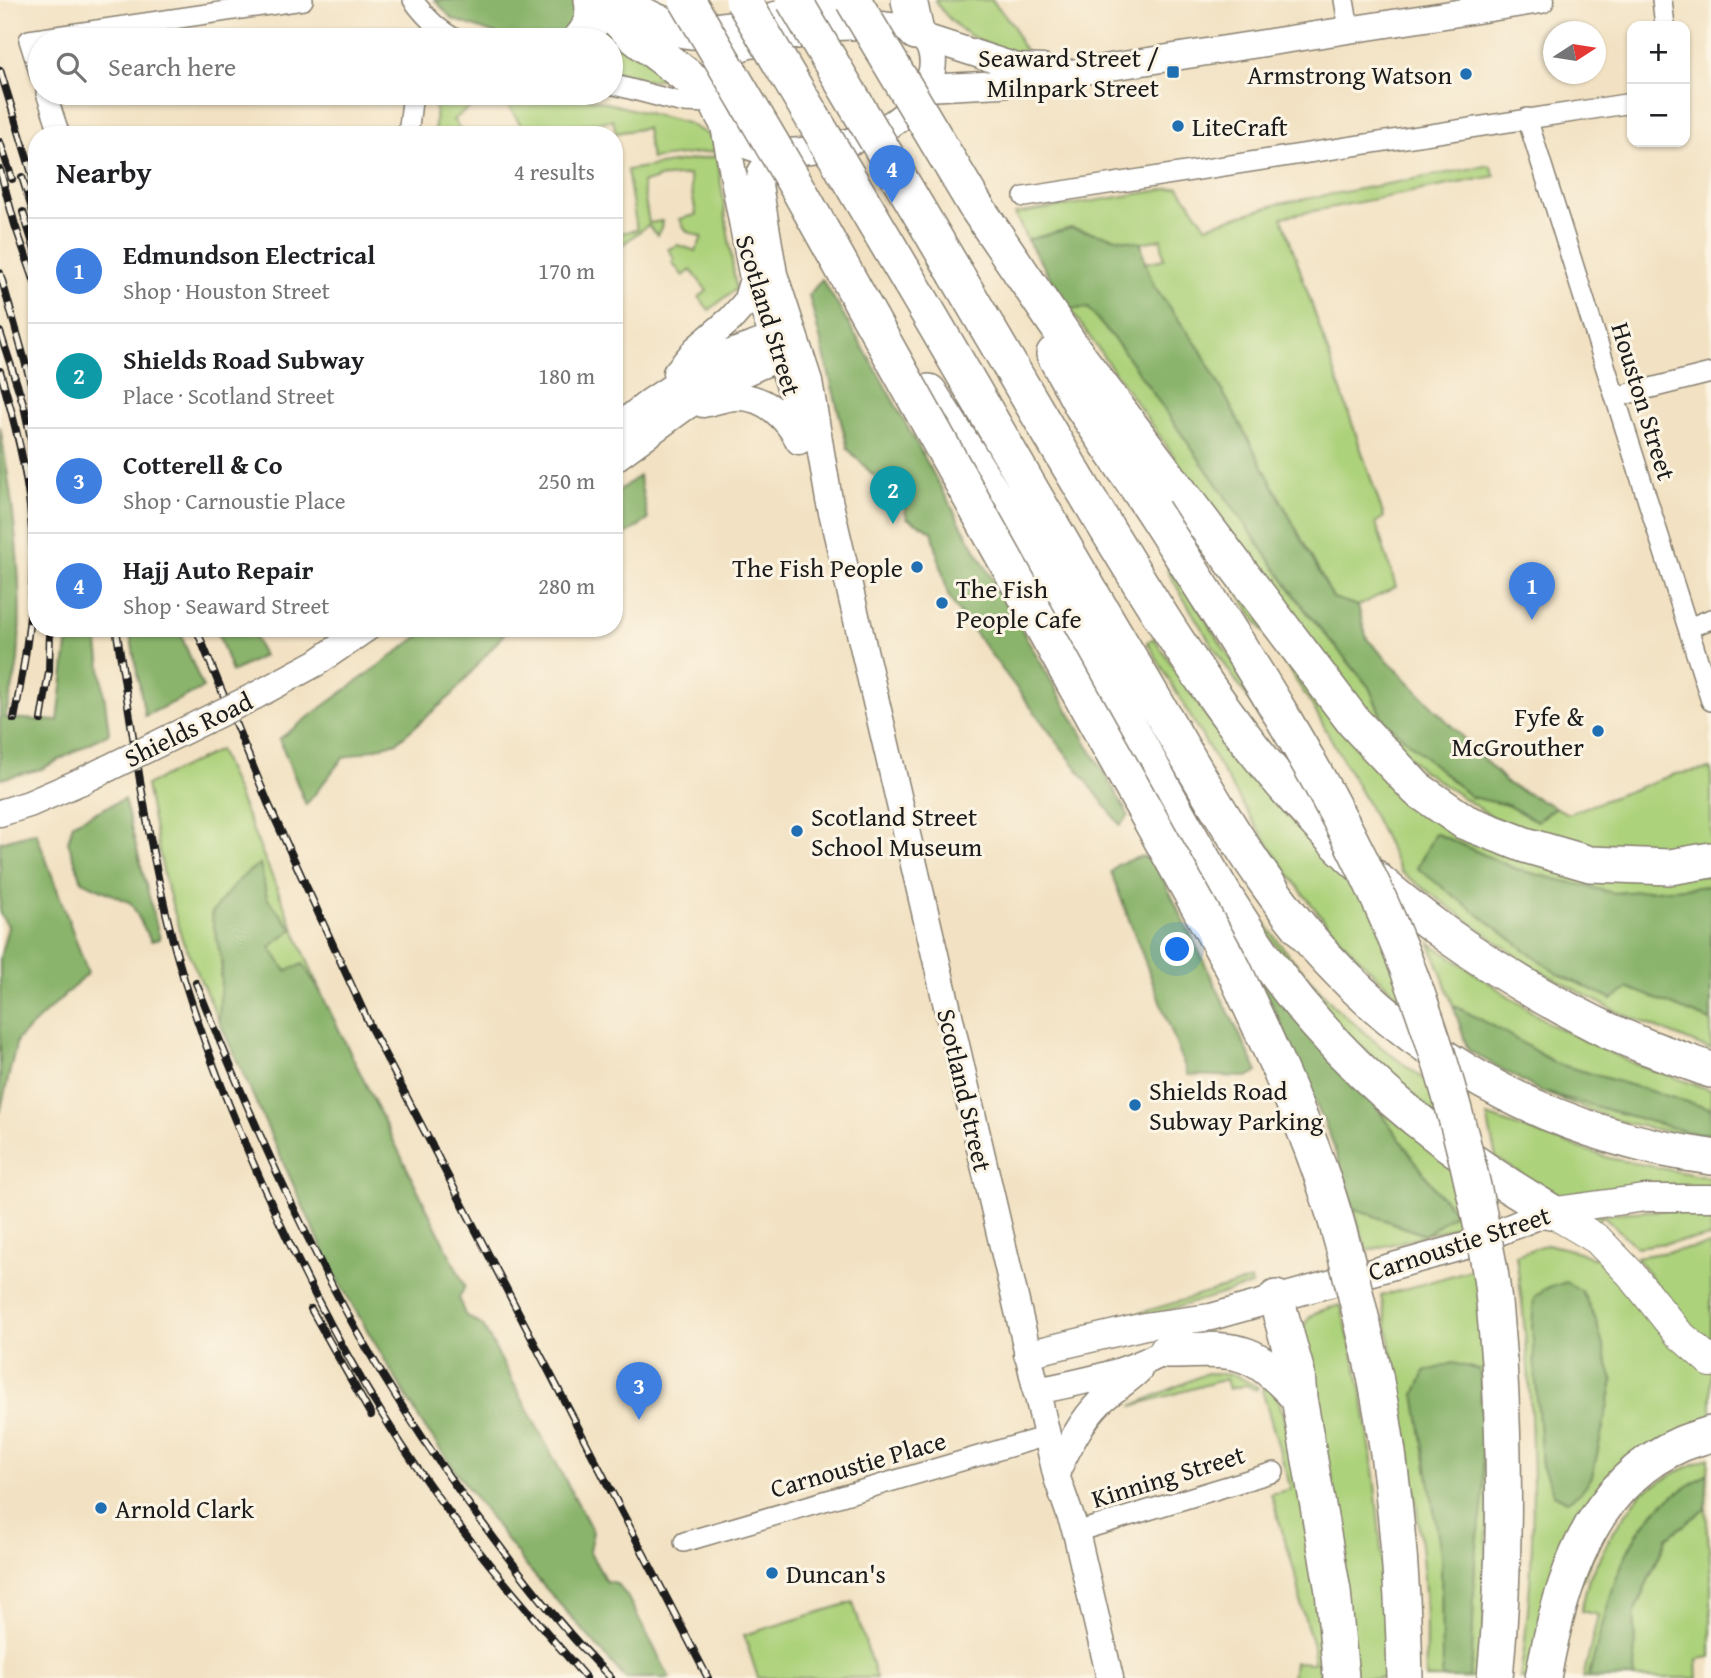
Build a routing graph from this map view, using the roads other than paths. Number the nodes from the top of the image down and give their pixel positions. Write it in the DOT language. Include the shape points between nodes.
graph roads {
  1 [pos="303,0"];
  2 [pos="413,0"];
  3 [pos="592,0"];
  4 [pos="599,0"];
  5 [pos="618,0"];
  6 [pos="688,0"];
  7 [pos="743,0"];
  8 [pos="794,0"];
  9 [pos="833,0"];
  10 [pos="853,0"];
  11 [pos="1345,0"];
  12 [pos="1541,0"];
  13 [pos="1662,0"];
  14 [pos="1664,21"];
  15 [pos="916,22"];
  16 [pos="111,28"];
  17 [pos="436,28"];
  18 [pos="589,28"];
  19 [pos="1349,29"];
  20 [pos="1087,70"];
  21 [pos="623,88"];
  22 [pos="926,88"];
  23 [pos="1627,104"];
  24 [pos="50,105"];
  25 [pos="412,105"];
  26 [pos="715,107"];
  27 [pos="1527,118"];
  28 [pos="57,126"];
  29 [pos="409,126"];
  30 [pos="774,153"];
  31 [pos="799,190"];
  32 [pos="1024,197"];
  33 [pos="753,279"];
  34 [pos="786,344"];
  35 [pos="1070,361"];
  36 [pos="1711,373"];
  37 [pos="1615,397"];
  38 [pos="651,401"];
  39 [pos="684,408"];
  40 [pos="623,423"];
  41 [pos="623,452"];
  42 [pos="829,500"];
  43 [pos="1711,619"];
  44 [pos="1688,628"];
  45 [pos="354,637"];
  46 [pos="1711,701"];
  47 [pos="0,813"];
  48 [pos="1711,860"];
  49 [pos="1711,1070"];
  50 [pos="1711,1157"];
  51 [pos="1711,1198"];
  52 [pos="1550,1211"];
  53 [pos="1276,1298"];
  54 [pos="1212,1317"];
  55 [pos="1027,1354"];
  56 [pos="1159,1354"];
  57 [pos="1711,1362"];
  58 [pos="1036,1391"];
  59 [pos="1299,1398"];
  60 [pos="1711,1434"];
  61 [pos="1047,1436"];
  62 [pos="1275,1472"];
  63 [pos="1056,1473"];
  64 [pos="1076,1532"];
  65 [pos="684,1542"];
  66 [pos="1110,1678"];
  67 [pos="1341,1678"];
  68 [pos="1405,1678"];
  69 [pos="1495,1678"];
  70 [pos="1543,1678"];
  1 -- 16 [label="street"];
  2 -- 17 [label="street"];
  3 -- 18 [label="highway"];
  4 -- 26 [label="highway"];
  5 -- 9 [label="highway" via="664,24 690,31 719,31 785,18"];
  6 -- 31 [label="highway, bridge"];
  7 -- 50 [label="highway, bridge" via="1213,799 1278,899 1325,956 1400,1027 1511,1097 1616,1138"];
  8 -- 49 [label="highway, bridge" via="1186,656 1280,783 1387,888 1451,938 1596,1025"];
  10 -- 35 [label="highway, bridge"];
  11 -- 19 [label="street"];
  12 -- 19 [label="street"];
  13 -- 14 [label="street"];
  15 -- 20 [label="street" via="1017,66"];
  15 -- 22 [label="street" via="933,65"];
  15 -- 26 [label="street" via="838,27 746,46 712,77"];
  19 -- 20 [label="street"];
  20 -- 22 [label="street" via="1000,84"];
  21 -- 26 [label="street"];
  22 -- 30 [label="street" via="892,124 855,139"];
  23 -- 27 [label="street"];
  24 -- 28 [label="street"];
  25 -- 29 [label="street"];
  26 -- 30 [label="street" via="746,145"];
  26 -- 33 [label="street, Scotland Street"];
  27 -- 32 [label="street"];
  27 -- 37 [label="street, Houston Street"];
  30 -- 34 [label="street, Scotland Street" via="761,172 759,185"];
  31 -- 52 [label="highway, bridge" via="971,457 1230,904 1275,972 1315,1023 1398,1106 1503,1184"];
  31 -- 68 [label="highway, bridge" via="1233,968 1313,1151 1341,1239 1375,1376 1392,1472 1404,1602"];
  33 -- 34 [label="street, Scotland Street"];
  33 -- 38 [label="street" via="746,302 696,349"];
  34 -- 38 [label="street" via="714,359"];
  34 -- 39 [label="street"];
  34 -- 42 [label="street, Scotland Street" via="809,381"];
  35 -- 48 [label="highway" via="1354,722 1417,789 1465,822 1590,864 1670,867"];
  35 -- 69 [label="highway, bridge" via="1083,406 1241,647 1304,754 1395,937 1441,1066 1490,1274 1499,1361 1505,1527"];
  36 -- 37 [label="street"];
  37 -- 44 [label="street, Houston Street"];
  38 -- 40 [label="street"];
  39 -- 41 [label="street"];
  39 -- 42 [label="street" via="734,397 748,398 778,412 792,427"];
  42 -- 55 [label="street, Scotland Street"];
  43 -- 44 [label="street"];
  44 -- 46 [label="street, Houston Street"];
  45 -- 47 [label="street, Shields Road, bridge" via="255,696 82,781"];
  51 -- 52 [label="street, Carnoustie Street" via="1645,1198"];
  52 -- 53 [label="street, Carnoustie Street" via="1465,1246"];
  52 -- 57 [label="main road" via="1597,1239 1678,1333"];
  53 -- 54 [label="street, Carnoustie Street"];
  53 -- 59 [label="highway" via="1297,1373"];
  54 -- 55 [label="street, Carnoustie Street" via="1145,1326"];
  54 -- 56 [label="street, Carnoustie Street"];
  55 -- 58 [label="street, Scotland Street"];
  56 -- 58 [label="street, Carnoustie Street" via="1110,1374"];
  56 -- 59 [label="highway" via="1240,1352 1260,1360"];
  56 -- 63 [label="street, Carnoustie Street" via="1084,1420"];
  58 -- 61 [label="street, Scotland Street"];
  59 -- 67 [label="highway" via="1333,1591"];
  60 -- 70 [label="highway" via="1659,1456 1602,1508 1565,1585"];
  61 -- 63 [label="street, Scotland Street"];
  61 -- 65 [label="street, Carnoustie Place"];
  62 -- 64 [label="street, Kinning Street"];
  63 -- 64 [label="street, Scotland Street"];
  64 -- 66 [label="street, Scotland Street"];
}
